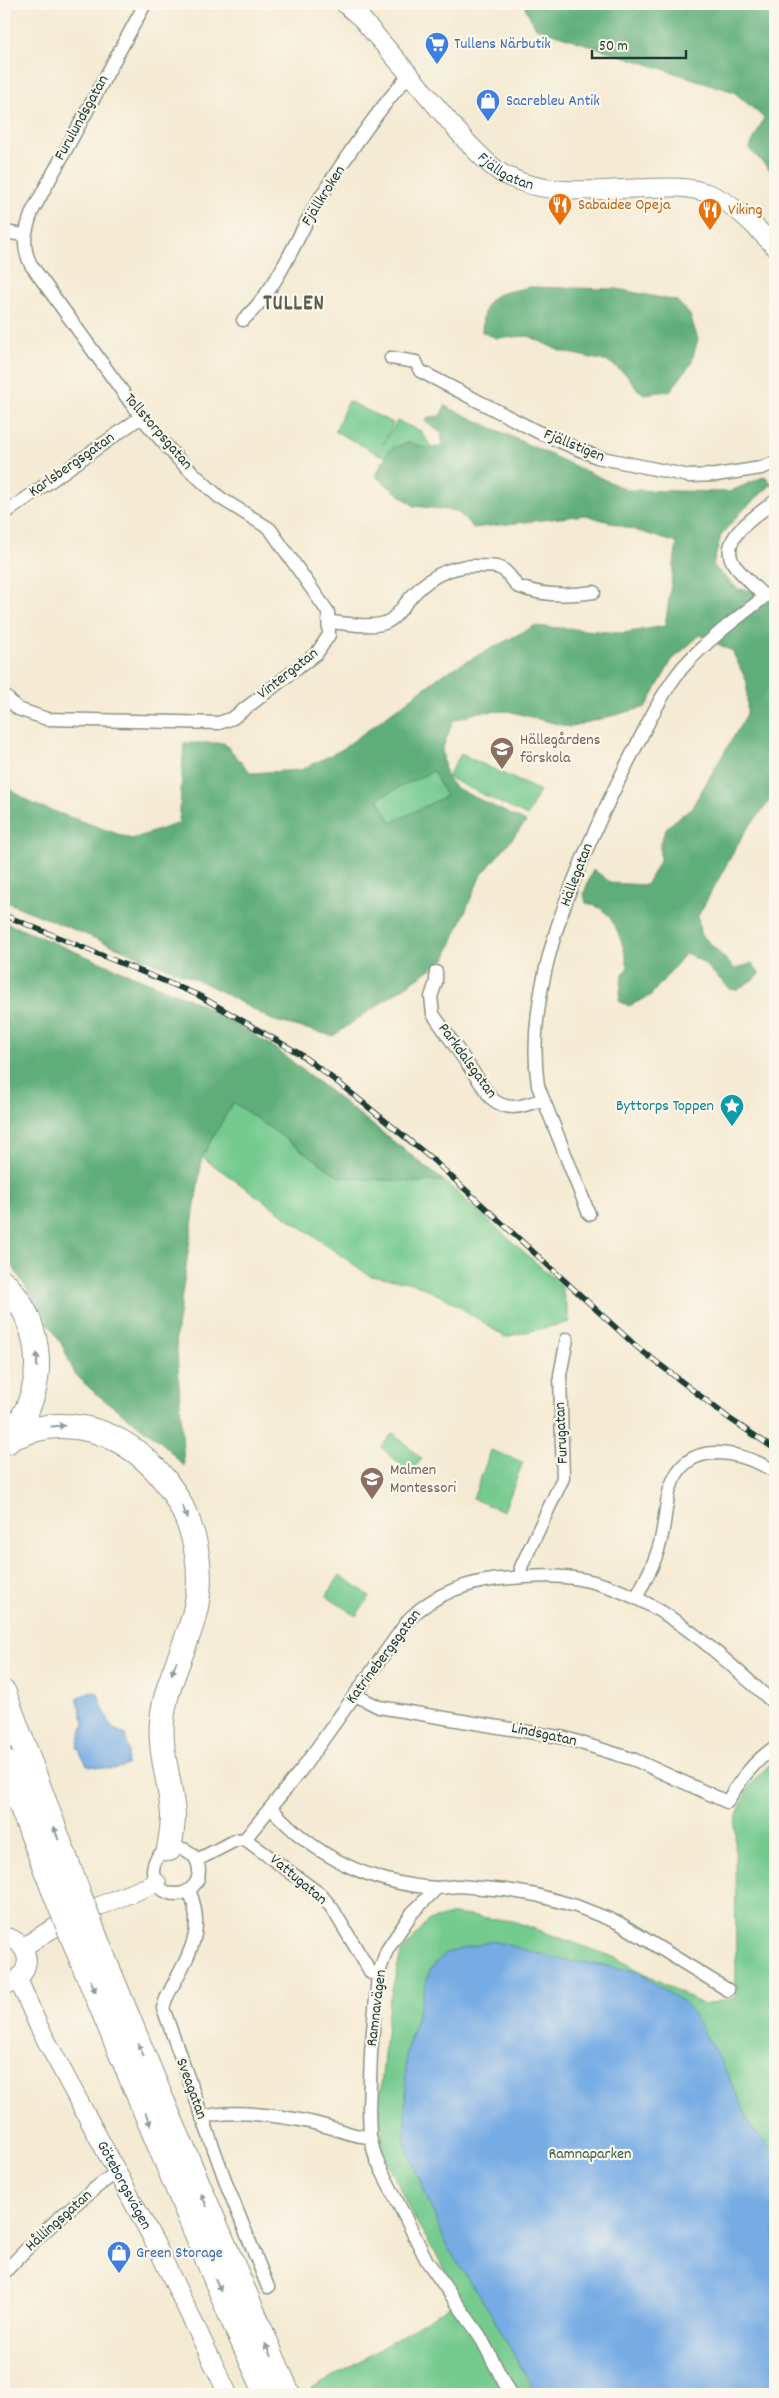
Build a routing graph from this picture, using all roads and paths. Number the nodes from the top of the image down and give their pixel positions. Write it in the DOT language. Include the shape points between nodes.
graph roads {
  1 [pos="146,4"];
  2 [pos="345,4"];
  3 [pos="410,74"];
  4 [pos="4,232"];
  5 [pos="24,235"];
  6 [pos="775,247"];
  7 [pos="243,320"];
  8 [pos="390,358"];
  9 [pos="141,417"];
  10 [pos="775,463"];
  11 [pos="775,501"];
  12 [pos="4,514"];
  13 [pos="775,589"];
  14 [pos="594,592"];
  15 [pos="764,597"];
  16 [pos="330,622"];
  17 [pos="4,695"];
  18 [pos="436,972"];
  19 [pos="543,1099"];
  20 [pos="588,1214"];
  21 [pos="4,1283"];
  22 [pos="567,1339"];
  23 [pos="7,1441"];
  24 [pos="775,1471"];
  25 [pos="521,1577"];
  26 [pos="636,1598"];
  27 [pos="4,1693"];
  28 [pos="355,1695"];
  29 [pos="775,1704"];
  30 [pos="775,1747"];
  31 [pos="4,1762"];
  32 [pos="4,1787"];
  33 [pos="271,1808"];
  34 [pos="245,1840"];
  35 [pos="168,1849"];
  36 [pos="196,1860"];
  37 [pos="57,1880"];
  38 [pos="157,1883"];
  39 [pos="437,1888"];
  40 [pos="189,1890"];
  41 [pos="11,1939"];
  42 [pos="93,1960"];
  43 [pos="378,1975"];
  44 [pos="11,1982"];
  45 [pos="728,1990"];
  46 [pos="202,2118"];
  47 [pos="370,2137"];
  48 [pos="117,2172"];
  49 [pos="4,2273"];
  50 [pos="268,2286"];
  51 [pos="228,2394"];
  52 [pos="267,2394"];
  53 [pos="288,2394"];
  54 [pos="510,2394"];
  1 -- 5 [label="street, Furulundsgatan" via="32,212"];
  2 -- 3 [label="street, Fjällgatan"];
  3 -- 6 [label="street, Fjällgatan" via="466,142 504,174 540,187 560,189 672,187 699,191 713,195 744,217"];
  3 -- 7 [label="street, Fjällkroken" via="366,130 320,198 264,298"];
  4 -- 5 [label="street"];
  5 -- 9 [label="street, Tollstorpsgatan" via="31,265"];
  8 -- 10 [label="street, Fjällstigen" via="416,362 420,371 538,432 597,457 690,476 716,476"];
  9 -- 12 [label="street, Karlsbergsgatan"];
  9 -- 16 [label="street, Tollstorpsgatan" via="177,458 219,497 270,529 319,596"];
  11 -- 15 [label="street" via="739,530 730,547 734,564"];
  13 -- 15 [label="street, Hällegatan"];
  14 -- 16 [label="street" via="571,596 536,591 517,586 504,568 459,566 420,586 396,616 387,622 377,625"];
  15 -- 19 [label="street, Hällegatan" via="682,668 650,720 587,848 561,916 540,994 536,1071"];
  16 -- 17 [label="street, Vintergatan" via="329,635 318,653 232,718 219,723 47,718 18,709"];
  18 -- 19 [label="street, Parkdalsgatan" via="433,1014 491,1098 508,1108"];
  19 -- 20 [label="street, Hällegatan"];
  23 -- 21 [label="highway, one-way" via="26,1412 32,1396 38,1352 26,1312"];
  22 -- 25 [label="street, Furugatan" via="560,1375 563,1478 521,1567"];
  23 -- 35 [label="highway, one-way" via="31,1431 61,1425 107,1436 125,1444 156,1469 179,1499 187,1516 197,1554 198,1594 164,1704 162,1743 173,1814"];
  24 -- 26 [label="street" via="753,1459 723,1453 698,1455 684,1463 670,1491 658,1553"];
  25 -- 26 [label="street, Katrinebergsgatan" via="580,1579"];
  25 -- 28 [label="street, Katrinebergsgatan" via="466,1585 421,1607"];
  26 -- 29 [label="street, Katrinebergsgatan" via="679,1622"];
  37 -- 27 [label="highway, one-way"];
  28 -- 30 [label="street, Lindsgatan" via="379,1707 565,1738 635,1760 727,1802 744,1773"];
  28 -- 33 [label="street, Katrinebergsgatan"];
  31 -- 37 [label="highway"];
  32 -- 37 [label="highway"];
  33 -- 34 [label="street, Katrinebergsgatan"];
  33 -- 39 [label="street" via="304,1839 359,1872 414,1887"];
  34 -- 36 [label="street" via="236,1840"];
  34 -- 43 [label="street, Vattugatan" via="320,1894 371,1973"];
  35 -- 36 [label="street" via="185,1849"];
  35 -- 38 [label="street" via="155,1862 153,1872"];
  36 -- 40 [label="street" via="198,1876"];
  37 -- 42 [label="highway, bridge"];
  38 -- 40 [label="street" via="172,1893"];
  38 -- 41 [label="street" via="46,1933"];
  39 -- 43 [label="street, Ramnavägen" via="394,1937"];
  39 -- 45 [label="street" via="459,1886 506,1890 576,1906 619,1923"];
  40 -- 46 [label="street, Sveagatan" via="196,1908 196,1931 164,2008"];
  41 -- 44 [label="street, Göteborgsvägen" via="26,1965"];
  42 -- 52 [label="highway, one-way" via="221,2291"];
  53 -- 42 [label="highway, one-way" via="164,2108"];
  43 -- 47 [label="street, Ramnavägen" via="371,2053"];
  44 -- 48 [label="street, Göteborgsvägen" via="39,2027"];
  46 -- 47 [label="street" via="227,2113 272,2116"];
  46 -- 50 [label="street, Sveagatan"];
  47 -- 54 [label="street, Ramnavägen" via="376,2159 428,2261 480,2336"];
  48 -- 49 [label="street, Hållingsgatan" via="65,2212"];
  48 -- 51 [label="street, Göteborgsvägen"];
}
